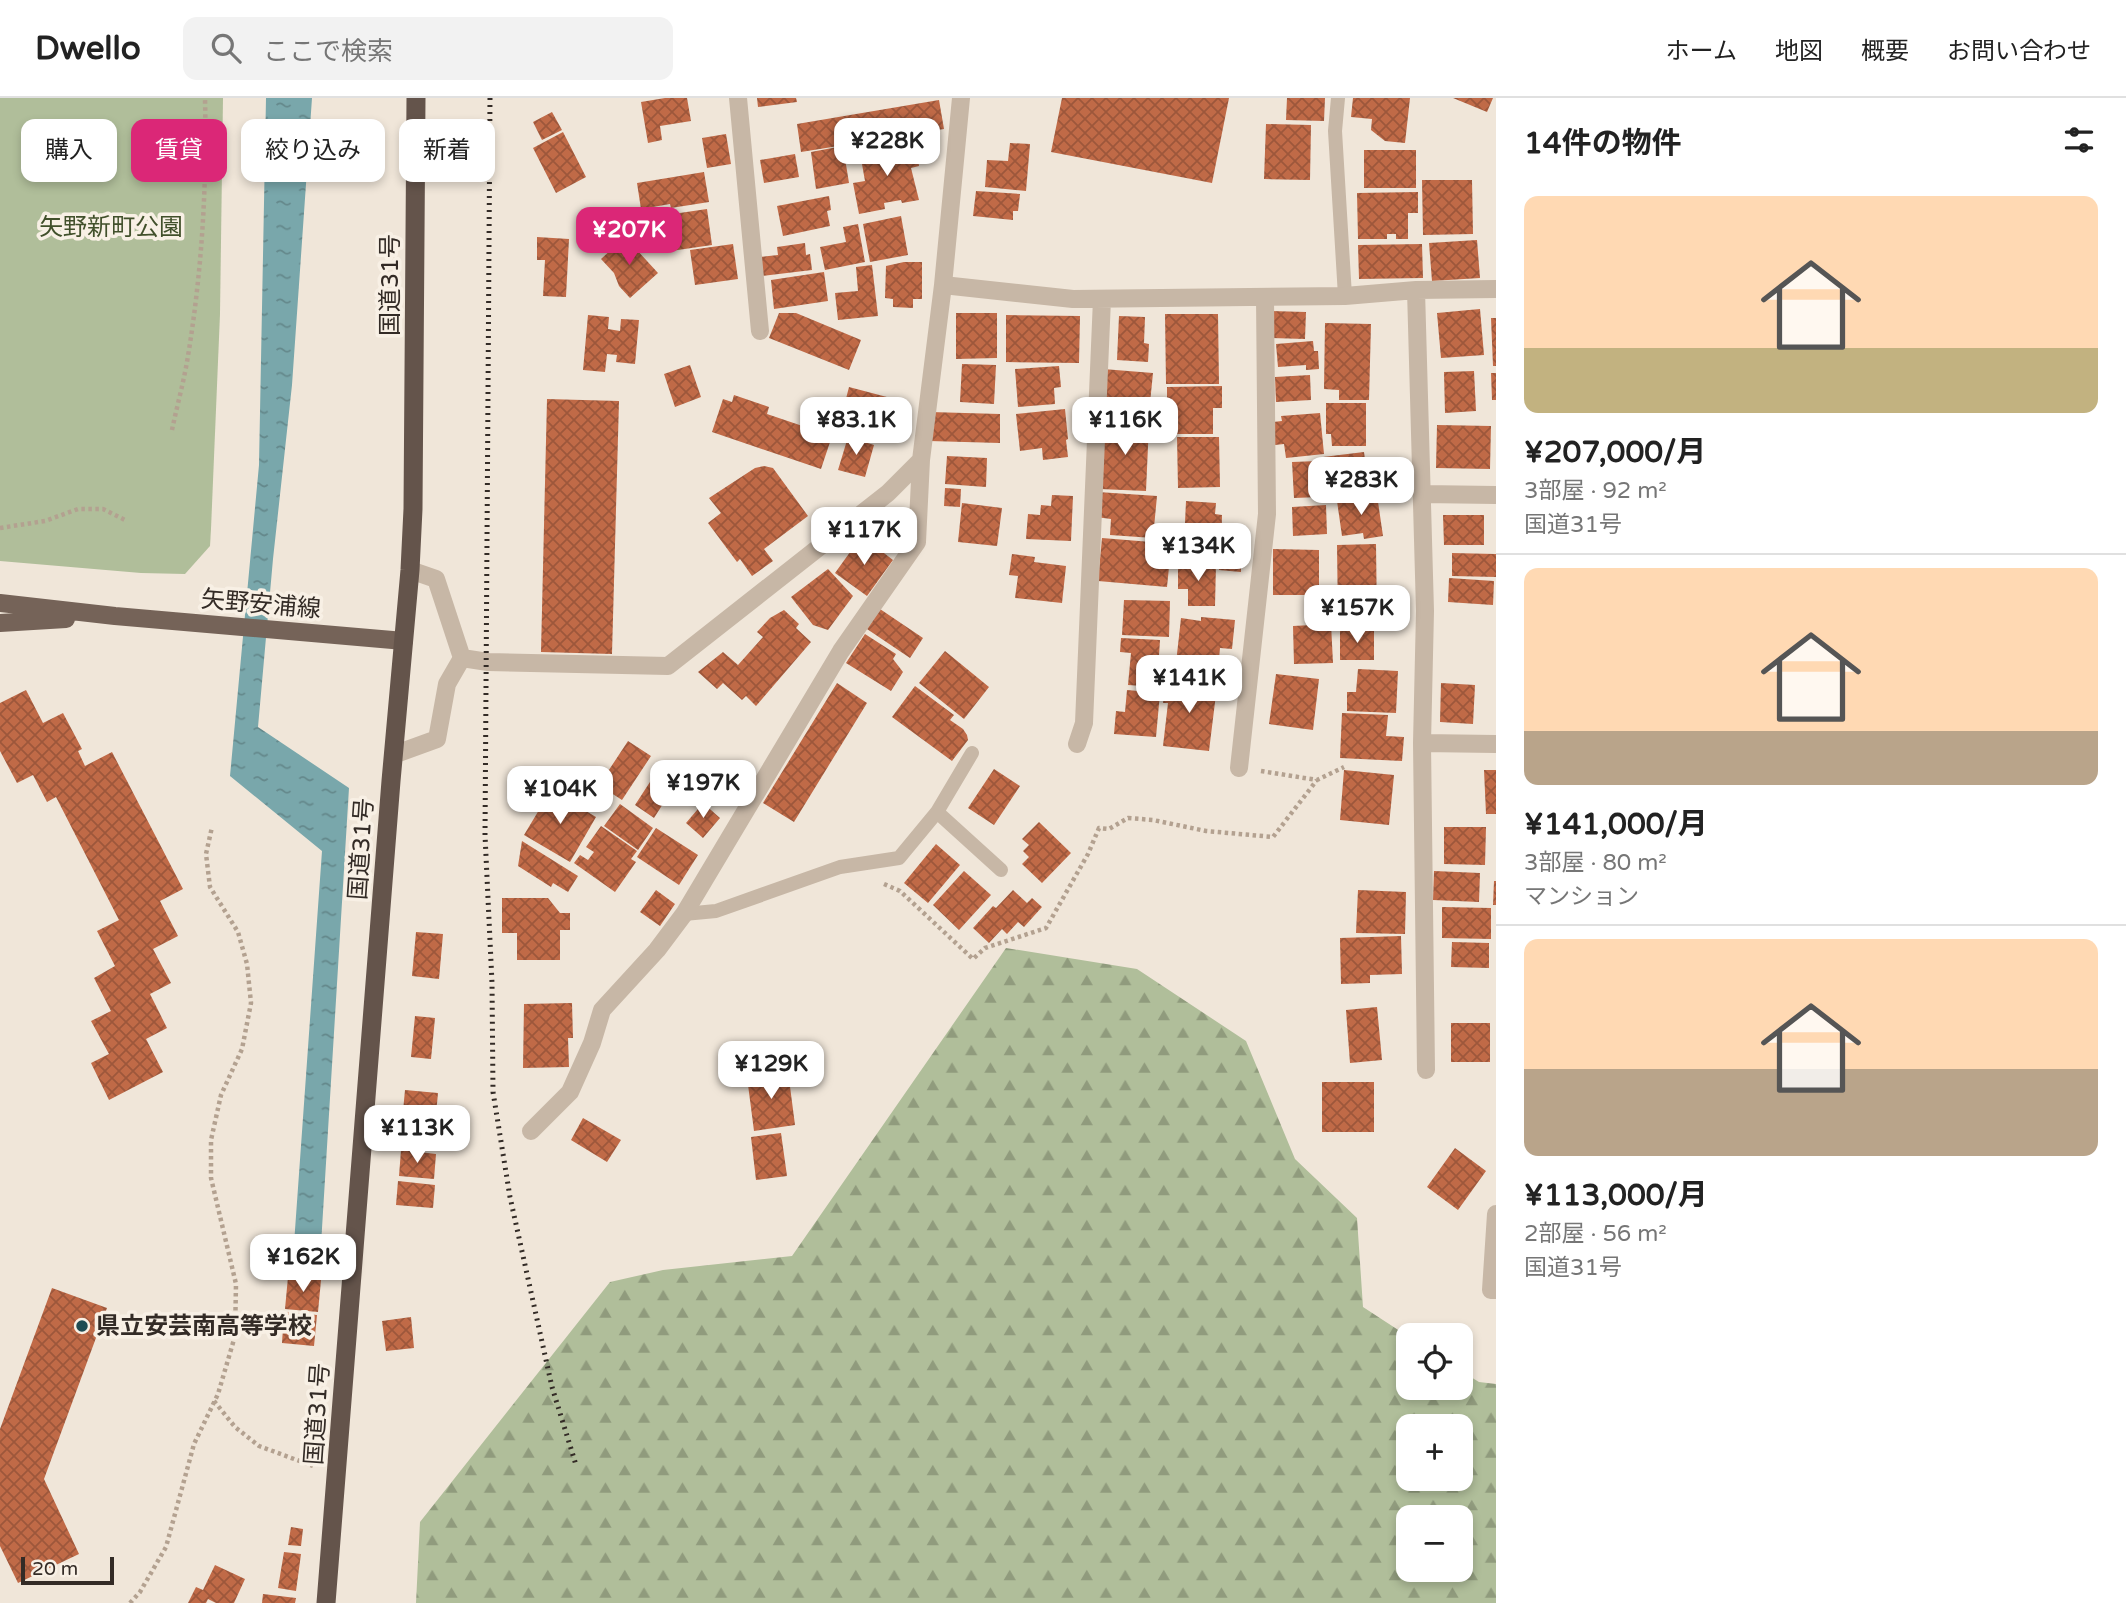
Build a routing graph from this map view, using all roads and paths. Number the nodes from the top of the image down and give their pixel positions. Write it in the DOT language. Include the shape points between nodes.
graph roads {
  1 [pos="205,98"];
  2 [pos="416,98"];
  3 [pos="738,98"];
  4 [pos="961,98"];
  5 [pos="1338,98"];
  6 [pos="943,285"];
  7 [pos="1496,289"];
  8 [pos="1416,290"];
  9 [pos="1345,296"];
  10 [pos="1265,297"];
  11 [pos="1102,299"];
  12 [pos="760,331"];
  13 [pos="172,430"];
  14 [pos="921,460"];
  15 [pos="1422,494"];
  16 [pos="1496,495"];
  17 [pos="125,520"];
  18 [pos="0,528"];
  19 [pos="410,570"];
  20 [pos="0,604"];
  21 [pos="115,616"];
  22 [pos="0,623"];
  23 [pos="404,641"];
  24 [pos="461,658"];
  25 [pos="1422,743"];
  26 [pos="1077,744"];
  27 [pos="1496,744"];
  28 [pos="972,753"];
  29 [pos="393,755"];
  30 [pos="1344,766"];
  31 [pos="1239,768"];
  32 [pos="1317,780"];
  33 [pos="937,812"];
  34 [pos="212,827"];
  35 [pos="1001,870"];
  36 [pos="873,884"];
  37 [pos="684,914"];
  38 [pos="1426,1070"];
  39 [pos="531,1131"];
  40 [pos="1496,1214"];
  41 [pos="1496,1290"];
  42 [pos="214,1401"];
  43 [pos="319,1468"];
  44 [pos="130,1603"];
  45 [pos="326,1603"];
  1 -- 13 [label="path" via="207,169 200,276"];
  2 -- 19 [label="highway, 国道31号"];
  3 -- 12 [label="street"];
  4 -- 6 [label="street"];
  5 -- 9 [label="lane" via="1335,131"];
  6 -- 11 [label="street"];
  6 -- 14 [label="street"];
  7 -- 8 [label="street"];
  8 -- 9 [label="street"];
  8 -- 15 [label="street"];
  9 -- 10 [label="street"];
  10 -- 11 [label="street"];
  10 -- 31 [label="street" via="1267,514"];
  11 -- 26 [label="street" via="1084,723"];
  14 -- 24 [label="street" via="888,493 668,666"];
  14 -- 37 [label="street" via="917,542 841,651"];
  15 -- 16 [label="street"];
  15 -- 25 [label="street"];
  17 -- 18 [label="path" via="103,509 78,509 45,521"];
  19 -- 23 [label="highway, 国道31号"];
  19 -- 24 [label="street" via="436,579"];
  20 -- 21 [label="main road, 矢野安浦線"];
  21 -- 22 [label="main road, 矢野安浦線"];
  21 -- 23 [label="main road, 矢野安浦線"];
  23 -- 29 [label="highway, 国道31号"];
  24 -- 29 [label="street" via="447,684 438,739"];
  25 -- 27 [label="street"];
  25 -- 38 [label="street"];
  28 -- 33 [label="lane"];
  29 -- 45 [label="highway, 国道31号"];
  30 -- 32 [label="path"];
  31 -- 32 [label="path"];
  32 -- 36 [label="path" via="1273,836 1128,818 1109,829 1099,828 1046,928 985,948 973,959 900,891"];
  33 -- 35 [label="lane"];
  33 -- 37 [label="lane" via="899,858 840,867 716,911"];
  34 -- 42 [label="path" via="206,854 210,887 238,932 251,1003 242,1049 221,1095 211,1140 211,1178 236,1284 235,1336"];
  37 -- 39 [label="street" via="601,1010 592,1043 569,1092"];
  40 -- 41 [label="street" via="1491,1290"];
  42 -- 43 [label="path" via="235,1427 259,1446"];
  42 -- 44 [label="path" via="194,1444 166,1548"];
}
